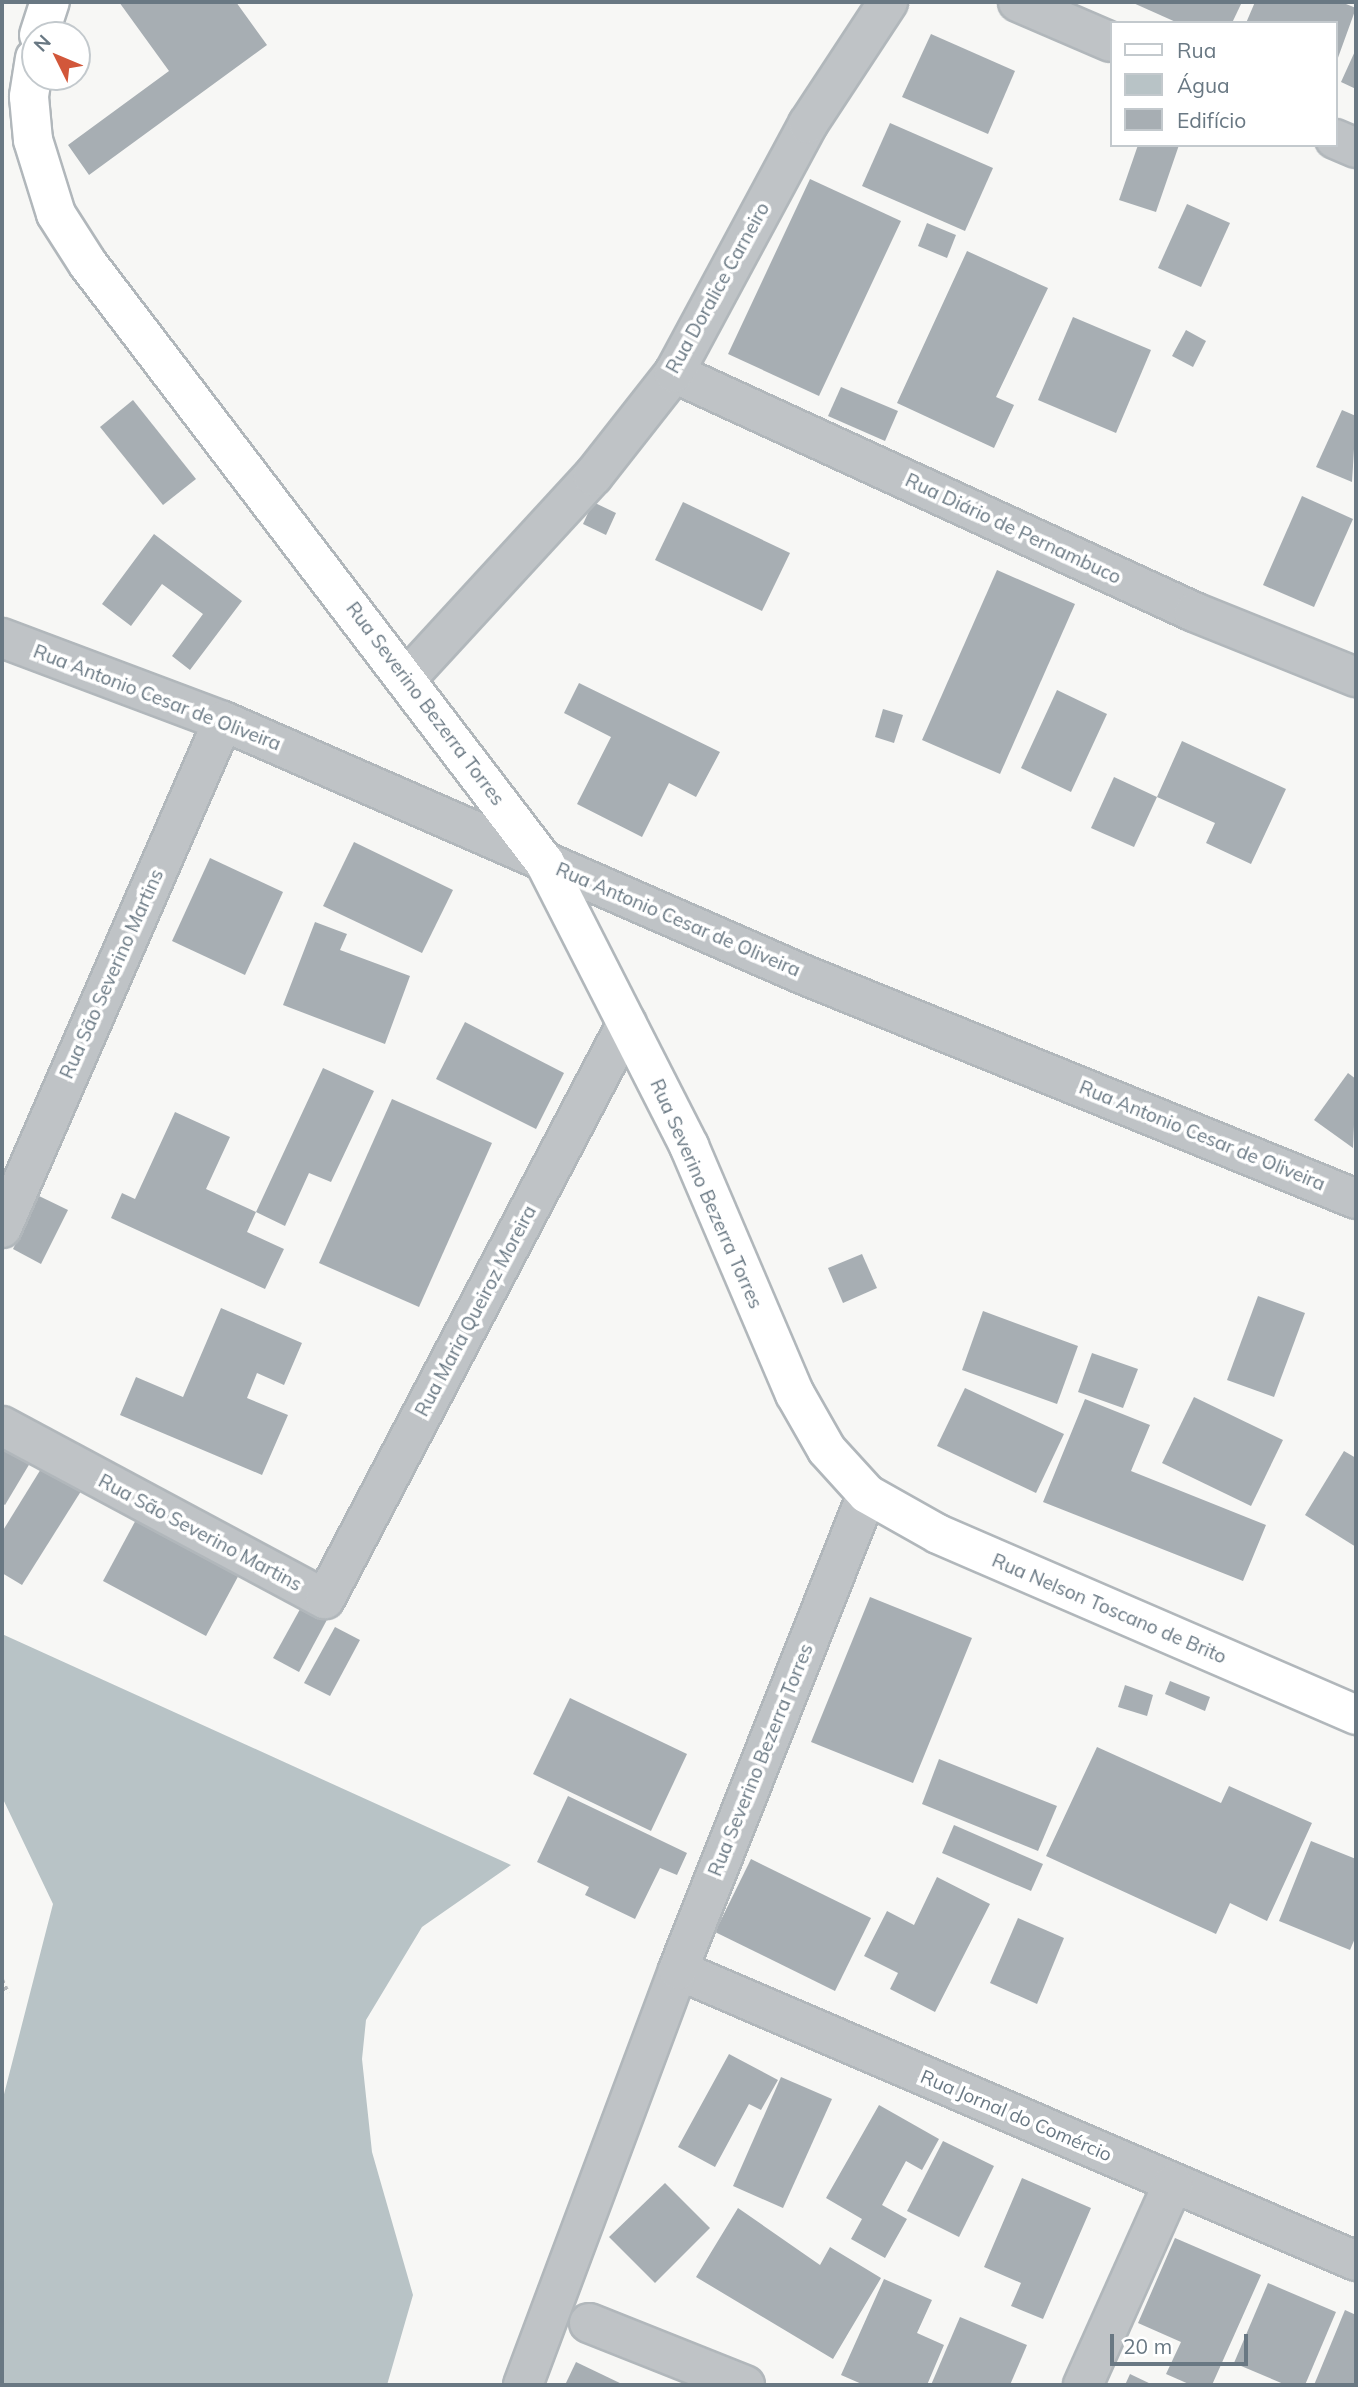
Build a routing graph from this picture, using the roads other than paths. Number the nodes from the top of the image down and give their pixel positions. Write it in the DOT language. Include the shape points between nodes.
graph roads {
  1 [pos="50,2"];
  2 [pos="888,2"];
  3 [pos="1018,2"];
  4 [pos="44,21"];
  5 [pos="1110,42"];
  6 [pos="30,91"];
  7 [pos="1337,140"];
  8 [pos="1356,148"];
  9 [pos="674,373"];
  10 [pos="2,638"];
  11 [pos="1356,677"];
  12 [pos="407,678"];
  13 [pos="223,721"];
  14 [pos="545,863"];
  15 [pos="627,1023"];
  16 [pos="1356,1199"];
  17 [pos="2,1228"];
  18 [pos="2,1426"];
  19 [pos="867,1494"];
  20 [pos="325,1599"];
  21 [pos="1356,1715"];
  22 [pos="678,1970"];
  23 [pos="1173,2184"];
  24 [pos="1356,2260"];
  25 [pos="589,2323"];
  26 [pos="523,2385"];
  27 [pos="745,2385"];
  28 [pos="1083,2385"];
  1 -- 4 [label="main road"];
  2 -- 9 [label="street, Rua Doralice Carneiro" via="808,124"];
  3 -- 5 [label="street"];
  6 -- 12 [label="main road, Rua Severino Bezerra Torres" via="33,140 56,214 88,264"];
  7 -- 8 [label="street"];
  9 -- 11 [label="street, Rua Diário de Pernambuco" via="1194,612"];
  9 -- 12 [label="street, Rua Doralice Carneiro" via="593,476"];
  10 -- 13 [label="street, Rua Antonio Cesar de Oliveira"];
  12 -- 14 [label="main road, Rua Severino Bezerra Torres"];
  13 -- 14 [label="street, Rua Antonio Cesar de Oliveira"];
  13 -- 17 [label="street, Rua São Severino Martins"];
  14 -- 15 [label="main road, Rua Severino Bezerra Torres"];
  14 -- 16 [label="street, Rua Antonio Cesar de Oliveira" via="802,974"];
  15 -- 19 [label="main road, Rua Severino Bezerra Torres" via="689,1146 794,1394 827,1450"];
  15 -- 20 [label="street, Rua Maria Queiroz Moreira"];
  18 -- 20 [label="street, Rua São Severino Martins"];
  19 -- 21 [label="main road, Rua Nelson Toscano de Brito" via="987,1557"];
  19 -- 22 [label="street, Rua Severino Bezerra Torres"];
  22 -- 23 [label="street, Rua Jornal do Comércio"];
  22 -- 26 [label="street, Rua Severino Bezerra Torres"];
  23 -- 24 [label="street, Rua Jornal do Comércio"];
  23 -- 28 [label="street"];
  25 -- 27 [label="street"];
}
